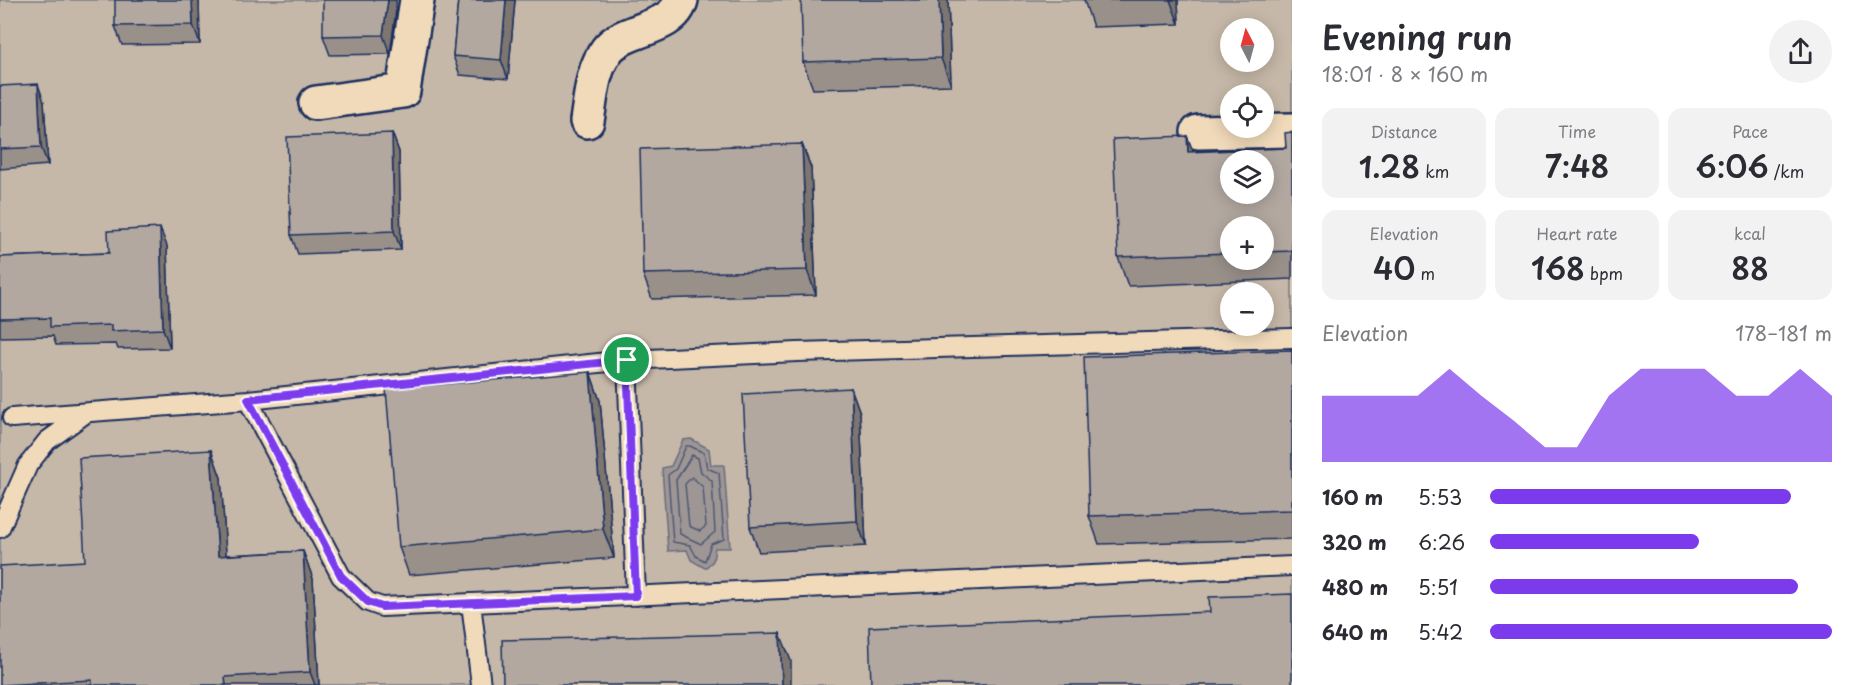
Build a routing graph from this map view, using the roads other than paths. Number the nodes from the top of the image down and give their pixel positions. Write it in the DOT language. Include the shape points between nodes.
graph roads {
  1 [pos="417,0"];
  2 [pos="681,0"];
  3 [pos="316,103"];
  4 [pos="587,121"];
  5 [pos="1292,130"];
  6 [pos="1198,132"];
  7 [pos="1292,338"];
  8 [pos="627,360"];
  9 [pos="248,399"];
  10 [pos="86,412"];
  11 [pos="12,418"];
  12 [pos="0,528"];
  13 [pos="1292,566"];
  14 [pos="636,596"];
  15 [pos="471,603"];
  16 [pos="481,685"];
  1 -- 3 [label="street" via="403,91"];
  2 -- 4 [label="street" via="661,22 608,48 595,75"];
  5 -- 6 [label="street"];
  7 -- 8 [label="lane"];
  8 -- 9 [label="lane"];
  8 -- 14 [label="lane"];
  9 -- 10 [label="lane"];
  9 -- 15 [label="lane" via="341,576 357,593 382,607"];
  10 -- 11 [label="lane"];
  10 -- 12 [label="lane" via="47,441 28,465"];
  13 -- 14 [label="lane"];
  14 -- 15 [label="lane"];
  15 -- 16 [label="lane"];
}
